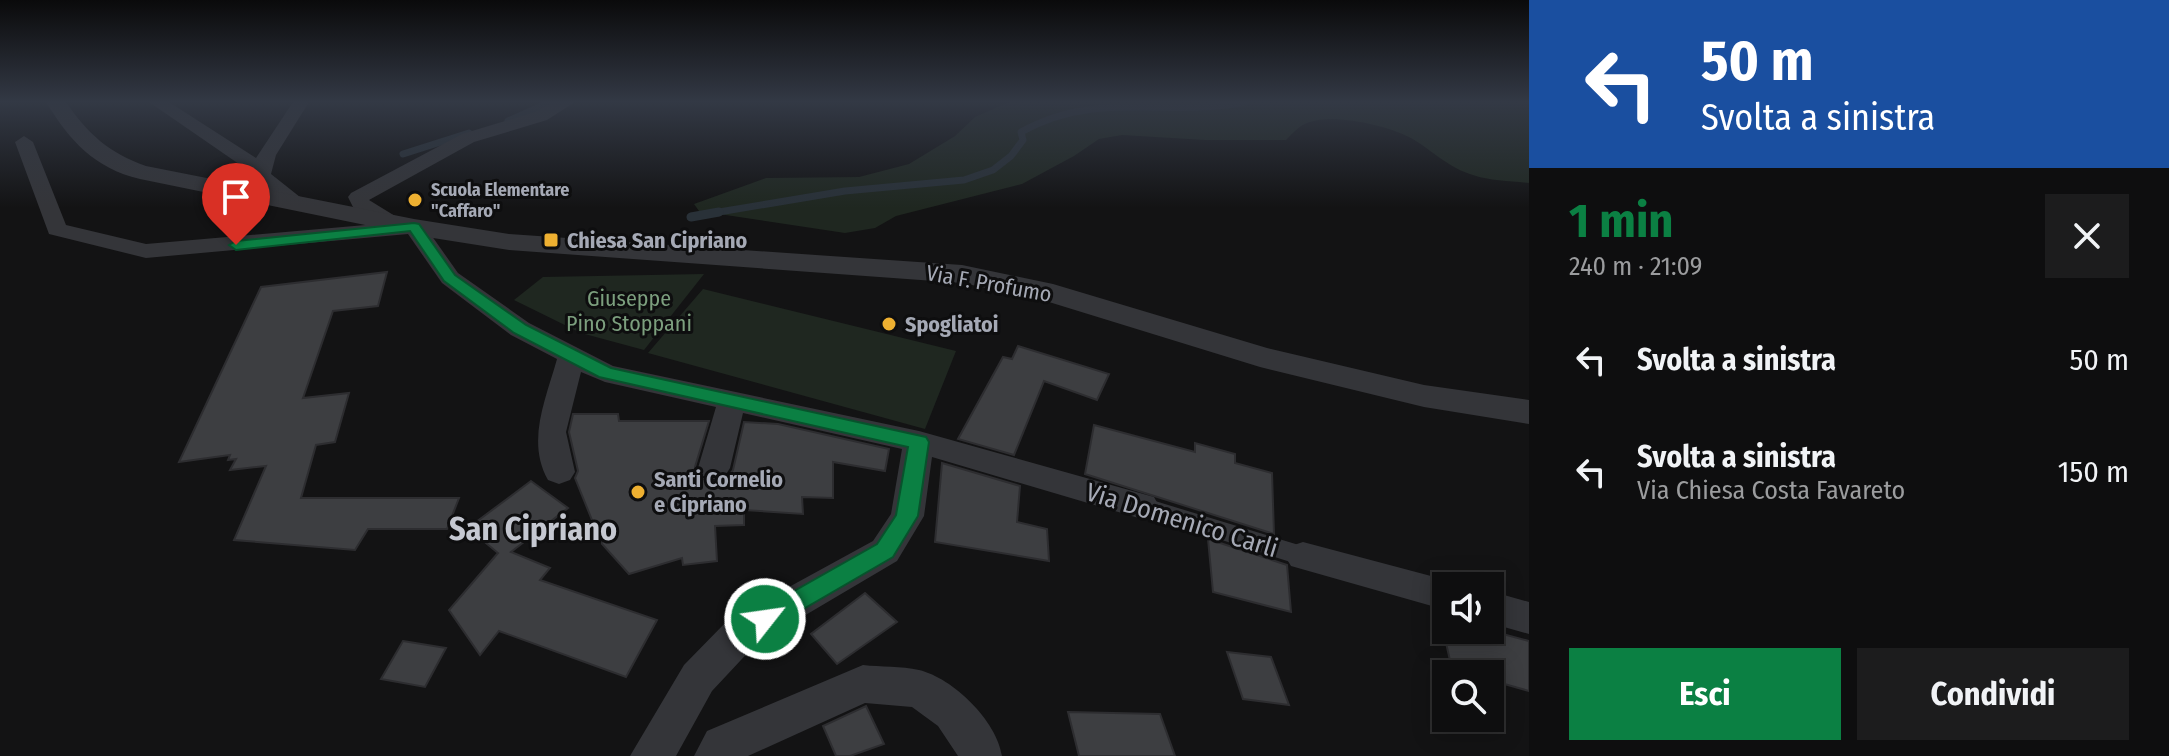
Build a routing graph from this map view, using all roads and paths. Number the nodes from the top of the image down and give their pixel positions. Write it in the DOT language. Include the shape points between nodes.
graph roads {
  1 [pos="79,137"];
  2 [pos="211,137"];
  3 [pos="279,137"];
  4 [pos="470,137"];
  5 [pos="24,142"];
  6 [pos="261,170"];
  7 [pos="295,201"];
  8 [pos="387,221"];
  9 [pos="425,229"];
  10 [pos="572,356"];
  11 [pos="732,400"];
  12 [pos="1529,412"];
  13 [pos="919,442"];
  14 [pos="714,468"];
  15 [pos="559,472"];
  16 [pos="1142,506"];
  17 [pos="1303,556"];
  18 [pos="1432,591"];
  19 [pos="1504,611"];
  20 [pos="1529,618"];
  21 [pos="652,756"];
  22 [pos="716,756"];
  23 [pos="980,756"];
  1 -- 7 [label="street, Via F. Profumo" via="106,160 140,172"];
  2 -- 6 [label="street"];
  3 -- 6 [label="street"];
  4 -- 8 [label="street" via="358,197"];
  5 -- 9 [label="street" via="57,229 146,251"];
  6 -- 7 [label="street" via="261,176"];
  7 -- 8 [label="street, Via F. Profumo"];
  8 -- 9 [label="street, Via F. Profumo"];
  9 -- 10 [label="street, Via Domenico Carli" via="450,278 520,329"];
  9 -- 12 [label="street, Via F. Profumo" via="509,242 962,274 1042,290 1260,357 1424,396"];
  10 -- 11 [label="street, Via Domenico Carli" via="605,373"];
  10 -- 15 [label="street" via="551,432"];
  11 -- 13 [label="street, Via Domenico Carli"];
  11 -- 14 [label="street"];
  13 -- 16 [label="street, Via Domenico Carli"];
  13 -- 21 [label="street" via="907,516 885,551 741,633 698,678"];
  16 -- 17 [label="street, Via Domenico Carli"];
  17 -- 18 [label="street, Via Domenico Carli"];
  19 -- 20 [label="street"];
  22 -- 23 [label="street" via="722,746 863,684 919,689 953,712"];
}
